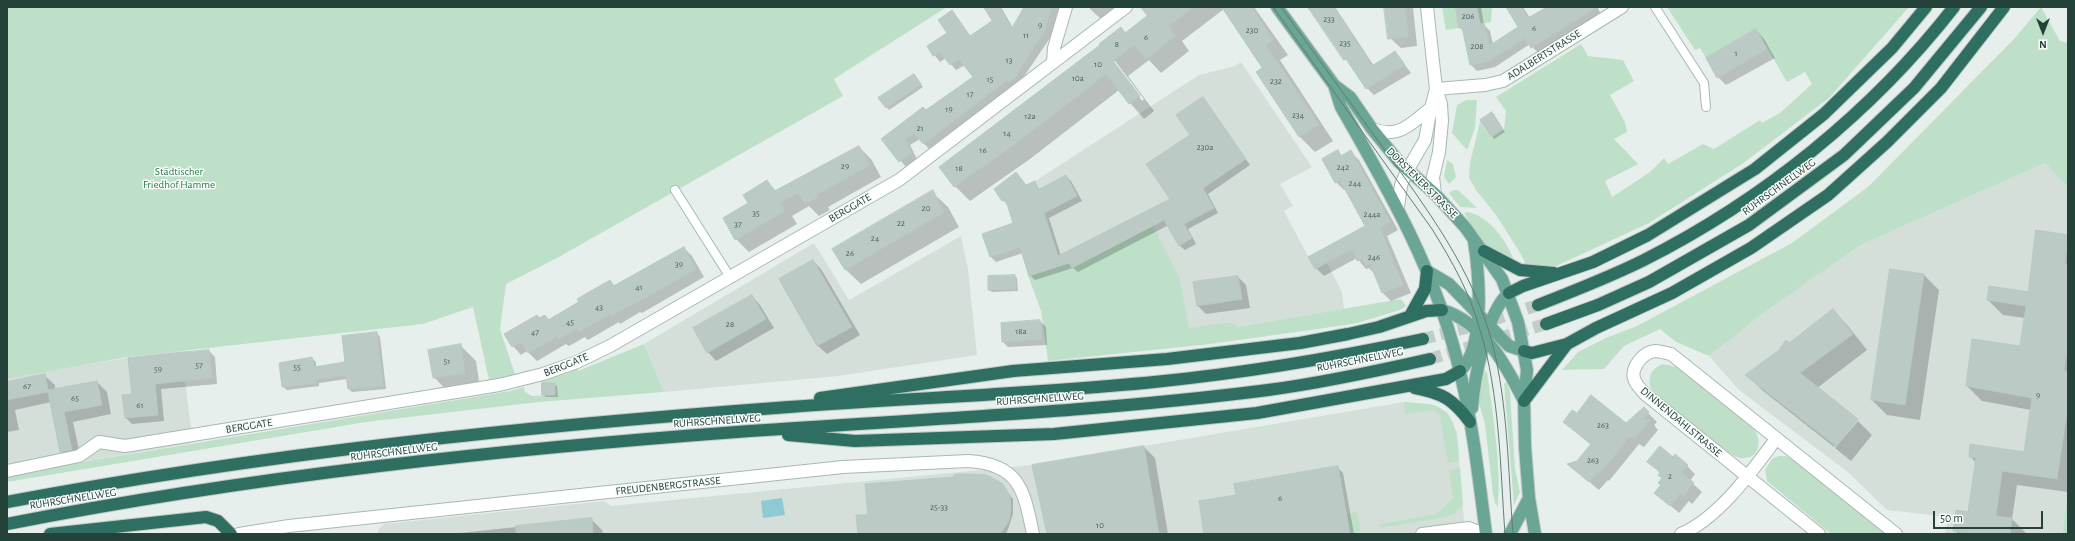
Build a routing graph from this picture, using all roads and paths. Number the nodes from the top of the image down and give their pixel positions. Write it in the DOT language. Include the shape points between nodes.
graph roads {
  1 [pos="1066,7"];
  2 [pos="1126,7"];
  3 [pos="1277,7"];
  4 [pos="1427,7"];
  5 [pos="1622,7"];
  6 [pos="1655,7"];
  7 [pos="1926,7"];
  8 [pos="1954,7"];
  9 [pos="1981,7"];
  10 [pos="2004,7"];
  11 [pos="1053,63"];
  12 [pos="1334,85"];
  13 [pos="1436,89"];
  14 [pos="1706,107"];
  15 [pos="1430,108"];
  16 [pos="1372,129"];
  17 [pos="1407,171"];
  18 [pos="676,190"];
  19 [pos="1435,194"];
  20 [pos="1398,207"];
  21 [pos="1474,240"];
  22 [pos="1484,251"];
  23 [pos="1427,271"];
  24 [pos="1559,273"];
  25 [pos="730,276"];
  26 [pos="1509,293"];
  27 [pos="1538,305"];
  28 [pos="1442,310"];
  29 [pos="1478,314"];
  30 [pos="1410,316"];
  31 [pos="1546,324"];
  32 [pos="1489,326"];
  33 [pos="1476,330"];
  34 [pos="1423,339"];
  35 [pos="1486,340"];
  36 [pos="1567,344"];
  37 [pos="1524,351"];
  38 [pos="1430,359"];
  39 [pos="1460,371"];
  40 [pos="1408,387"];
  41 [pos="1524,401"];
  42 [pos="726,412"];
  43 [pos="1470,422"];
  44 [pos="748,432"];
  45 [pos="1776,439"];
  46 [pos="7,471"];
  47 [pos="1747,477"];
  48 [pos="1529,498"];
  49 [pos="7,502"];
  50 [pos="7,524"];
  51 [pos="259,532"];
  52 [pos="50,534"];
  53 [pos="231,534"];
  54 [pos="239,534"];
  55 [pos="1033,534"];
  56 [pos="1422,534"];
  57 [pos="1486,534"];
  58 [pos="1510,534"];
  59 [pos="1535,534"];
  60 [pos="1681,534"];
  61 [pos="1819,534"];
  62 [pos="1896,534"];
  1 -- 11 [label="street" via="1054,48"];
  2 -- 11 [label="street, BERGGATE"];
  3 -- 12 [label="main road, DORSTENER STRASSE"];
  4 -- 13 [label="street"];
  5 -- 13 [label="street, ADALBERTSTRASSE" via="1503,81"];
  6 -- 14 [label="lane" via="1704,83"];
  7 -- 24 [label="highway" via="1892,48 1824,114 1755,169 1648,235 1593,262"];
  8 -- 27 [label="highway, RUHRSCHNELLWEG" via="1934,33 1882,88 1813,152 1744,201 1682,239 1592,284"];
  9 -- 31 [label="highway, RUHRSCHNELLWEG" via="1914,88 1844,155 1749,225 1649,282 1598,305"];
  10 -- 36 [label="highway" via="1941,88 1887,142 1828,195 1751,248 1672,294"];
  11 -- 25 [label="street, BERGGATE" via="900,180"];
  12 -- 16 [label="main road, DORSTENER STRASSE" via="1350,98"];
  12 -- 20 [label="main road, DORSTENER STRASSE" via="1341,107"];
  13 -- 15 [label="street"];
  13 -- 19 [label="street" via="1441,104 1442,121 1433,177"];
  15 -- 16 [label="street" via="1409,125 1393,133 1384,134"];
  15 -- 17 [label="street" via="1430,121 1425,140"];
  16 -- 17 [label="main road, DORSTENER STRASSE"];
  17 -- 19 [label="main road, DORSTENER STRASSE"];
  17 -- 20 [label="street" via="1401,185"];
  18 -- 25 [label="lane"];
  19 -- 21 [label="main road, DORSTENER STRASSE"];
  20 -- 23 [label="main road, DORSTENER STRASSE"];
  21 -- 22 [label="main road, DORSTENER STRASSE"];
  21 -- 29 [label="main road" via="1479,269"];
  22 -- 24 [label="highway" via="1520,270"];
  22 -- 26 [label="main road, DORSTENER STRASSE"];
  23 -- 28 [label="main road, DORSTENER STRASSE"];
  23 -- 29 [label="main road" via="1449,284"];
  23 -- 30 [label="highway" via="1424,289"];
  24 -- 26 [label="highway"];
  25 -- 46 [label="street, BERGGATE" via="610,346 577,362 543,374 458,392 125,446 99,442 79,456"];
  26 -- 32 [label="main road" via="1502,299"];
  26 -- 37 [label="main road, DORSTENER STRASSE"];
  28 -- 30 [label="highway" via="1434,309"];
  28 -- 33 [label="main road" via="1461,317"];
  28 -- 39 [label="main road, DORSTENER STRASSE"];
  29 -- 32 [label="main road"];
  29 -- 33 [label="main road"];
  30 -- 42 [label="highway" via="1348,334 1248,350 1005,372"];
  32 -- 35 [label="main road"];
  32 -- 37 [label="main road" via="1509,346"];
  33 -- 35 [label="main road"];
  33 -- 39 [label="main road" via="1471,354"];
  34 -- 42 [label="highway, RUHRSCHNELLWEG" via="1349,355 1154,382"];
  35 -- 41 [label="main road" via="1506,366"];
  35 -- 43 [label="main road" via="1474,388"];
  36 -- 37 [label="highway" via="1532,353"];
  36 -- 41 [label="highway"];
  37 -- 41 [label="main road, DORSTENER STRASSE" via="1527,370"];
  38 -- 44 [label="highway, RUHRSCHNELLWEG" via="1376,372 1270,390 1085,409"];
  39 -- 40 [label="highway" via="1446,379"];
  39 -- 43 [label="main road, DORSTENER STRASSE"];
  40 -- 43 [label="highway" via="1447,397 1460,408"];
  40 -- 44 [label="highway" via="1257,413 1054,434 855,441"];
  41 -- 48 [label="main road, DORSTENER STRASSE"];
  42 -- 49 [label="highway, RUHRSCHNELLWEG" via="388,443 239,463"];
  43 -- 57 [label="main road, DORSTENER STRASSE"];
  44 -- 50 [label="highway, RUHRSCHNELLWEG" via="543,448 389,466 270,481"];
  45 -- 47 [label="street"];
  45 -- 47 [label="street, DINNENDAHLSTRASSE" via="1671,354 1655,351 1646,354 1633,370 1634,381 1645,394"];
  45 -- 62 [label="street, DINNENDAHLSTRASSE"];
  47 -- 60 [label="street" via="1715,510 1692,529"];
  47 -- 61 [label="street, DINNENDAHLSTRASSE"];
  48 -- 58 [label="main road"];
  48 -- 59 [label="main road, DORSTENER STRASSE"];
  51 -- 54 [label="street, FREUDENBERGSTRASSE"];
  51 -- 55 [label="street, FREUDENBERGSTRASSE" via="843,467 968,460 1000,468 1021,486 1026,497"];
  52 -- 53 [label="highway" via="206,517 218,521"];
  56 -- 57 [label="street" via="1469,528"];
}
